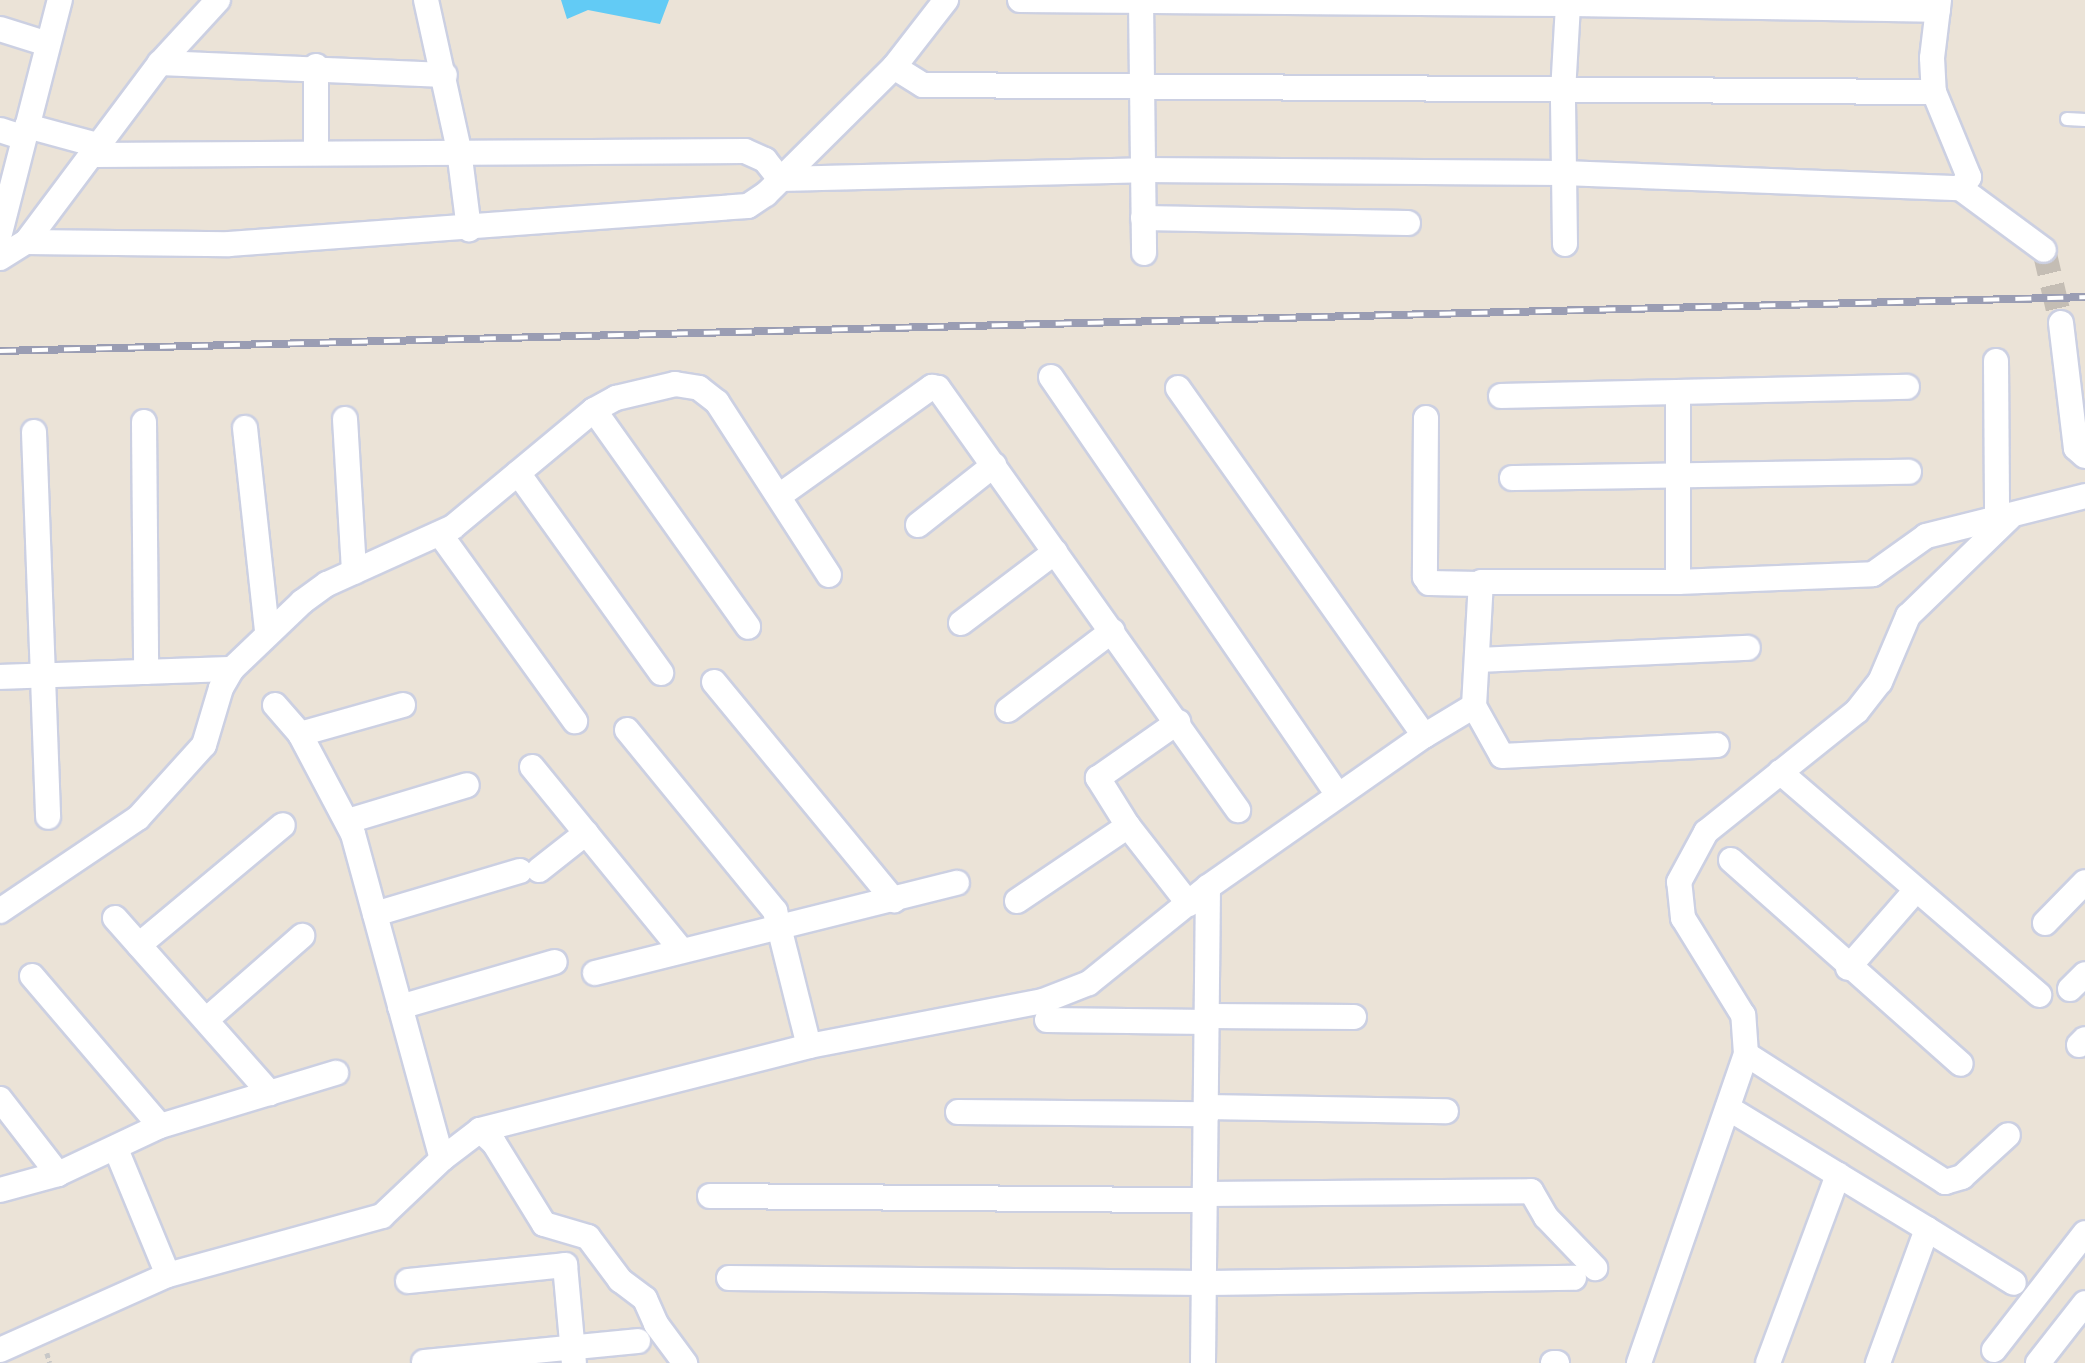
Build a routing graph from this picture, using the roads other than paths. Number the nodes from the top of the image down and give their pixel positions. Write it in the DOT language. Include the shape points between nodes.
graph roads {
  1 [pos="60,0"];
  2 [pos="218,0"];
  3 [pos="426,0"];
  4 [pos="946,0"];
  5 [pos="1020,0"];
  6 [pos="1141,1"];
  7 [pos="1568,2"];
  8 [pos="1939,5"];
  9 [pos="0,29"];
  10 [pos="48,44"];
  11 [pos="160,63"];
  12 [pos="316,66"];
  13 [pos="894,67"];
  14 [pos="445,75"];
  15 [pos="1142,89"];
  16 [pos="1563,92"];
  17 [pos="1934,92"];
  18 [pos="2067,119"];
  19 [pos="2085,120"];
  20 [pos="0,130"];
  21 [pos="25,132"];
  22 [pos="97,150"];
  23 [pos="459,150"];
  24 [pos="316,153"];
  25 [pos="1143,170"];
  26 [pos="1563,173"];
  27 [pos="780,179"];
  28 [pos="1959,188"];
  29 [pos="1143,218"];
  30 [pos="1408,223"];
  31 [pos="469,229"];
  32 [pos="0,233"];
  33 [pos="26,242"];
  34 [pos="1564,244"];
  35 [pos="2044,250"];
  36 [pos="1144,253"];
  37 [pos="0,258"];
  38 [pos="2061,323"];
  39 [pos="1996,361"];
  40 [pos="1051,377"];
  41 [pos="1907,387"];
  42 [pos="1178,388"];
  43 [pos="1678,392"];
  44 [pos="1501,396"];
  45 [pos="594,410"];
  46 [pos="1426,418"];
  47 [pos="345,419"];
  48 [pos="144,422"];
  49 [pos="245,428"];
  50 [pos="34,432"];
  51 [pos="2085,456"];
  52 [pos="994,465"];
  53 [pos="518,472"];
  54 [pos="1909,472"];
  55 [pos="1676,475"];
  56 [pos="1512,478"];
  57 [pos="779,496"];
  58 [pos="2085,496"];
  59 [pos="2005,517"];
  60 [pos="918,525"];
  61 [pos="440,534"];
  62 [pos="1055,552"];
  63 [pos="354,572"];
  64 [pos="829,575"];
  65 [pos="1678,582"];
  66 [pos="1479,584"];
  67 [pos="961,623"];
  68 [pos="748,627"];
  69 [pos="267,631"];
  70 [pos="1112,631"];
  71 [pos="1748,648"];
  72 [pos="1479,660"];
  73 [pos="232,669"];
  74 [pos="146,672"];
  75 [pos="661,673"];
  76 [pos="40,676"];
  77 [pos="0,677"];
  78 [pos="714,682"];
  79 [pos="275,705"];
  80 [pos="403,705"];
  81 [pos="1474,706"];
  82 [pos="1008,710"];
  83 [pos="575,721"];
  84 [pos="1178,722"];
  85 [pos="627,730"];
  86 [pos="300,734"];
  87 [pos="1424,736"];
  88 [pos="1717,744"];
  89 [pos="532,768"];
  90 [pos="1780,772"];
  91 [pos="467,785"];
  92 [pos="1338,795"];
  93 [pos="1238,810"];
  94 [pos="48,817"];
  95 [pos="348,821"];
  96 [pos="283,824"];
  97 [pos="1128,826"];
  98 [pos="586,833"];
  99 [pos="1731,860"];
  100 [pos="2085,882"];
  101 [pos="957,883"];
  102 [pos="1208,887"];
  103 [pos="1916,890"];
  104 [pos="894,900"];
  105 [pos="1017,901"];
  106 [pos="1189,904"];
  107 [pos="0,911"];
  108 [pos="375,914"];
  109 [pos="115,918"];
  110 [pos="2045,923"];
  111 [pos="780,927"];
  112 [pos="302,936"];
  113 [pos="139,945"];
  114 [pos="682,951"];
  115 [pos="555,962"];
  116 [pos="1848,968"];
  117 [pos="595,973"];
  118 [pos="32,976"];
  119 [pos="2039,995"];
  120 [pos="400,1007"];
  121 [pos="1354,1017"];
  122 [pos="1208,1019"];
  123 [pos="206,1020"];
  124 [pos="1047,1020"];
  125 [pos="809,1046"];
  126 [pos="1746,1054"];
  127 [pos="1961,1064"];
  128 [pos="336,1073"];
  129 [pos="270,1093"];
  130 [pos="0,1099"];
  131 [pos="1727,1108"];
  132 [pos="1207,1110"];
  133 [pos="1446,1111"];
  134 [pos="958,1112"];
  135 [pos="160,1126"];
  136 [pos="480,1130"];
  137 [pos="2008,1135"];
  138 [pos="116,1149"];
  139 [pos="442,1159"];
  140 [pos="58,1174"];
  141 [pos="1839,1175"];
  142 [pos="0,1190"];
  143 [pos="710,1196"];
  144 [pos="1205,1197"];
  145 [pos="1927,1229"];
  146 [pos="2085,1233"];
  147 [pos="168,1275"];
  148 [pos="729,1278"];
  149 [pos="408,1281"];
  150 [pos="1204,1283"];
  151 [pos="2014,1283"];
  152 [pos="2085,1303"];
  153 [pos="638,1341"];
  154 [pos="0,1350"];
  155 [pos="1994,1350"];
  156 [pos="573,1356"];
  157 [pos="424,1362"];
  158 [pos="685,1363"];
  159 [pos="1203,1363"];
  160 [pos="1639,1363"];
  161 [pos="1769,1363"];
  162 [pos="1878,1363"];
  163 [pos="2038,1363"];
  1 -- 10 [label="street"];
  2 -- 11 [label="street"];
  3 -- 14 [label="street"];
  4 -- 13 [label="street"];
  5 -- 6 [label="street"];
  6 -- 7 [label="street"];
  6 -- 15 [label="street"];
  7 -- 8 [label="street"];
  7 -- 16 [label="street"];
  8 -- 17 [label="street" via="1932,58"];
  9 -- 10 [label="street"];
  10 -- 21 [label="street"];
  11 -- 12 [label="street"];
  11 -- 22 [label="street"];
  12 -- 14 [label="street"];
  12 -- 24 [label="street"];
  13 -- 15 [label="street" via="923,85"];
  13 -- 27 [label="street"];
  14 -- 23 [label="street"];
  15 -- 16 [label="street"];
  15 -- 25 [label="street"];
  16 -- 17 [label="street"];
  16 -- 26 [label="street"];
  17 -- 28 [label="street" via="1969,177"];
  18 -- 19 [label="lane"];
  20 -- 21 [label="street"];
  21 -- 22 [label="street"];
  21 -- 32 [label="street"];
  22 -- 24 [label="street"];
  22 -- 33 [label="street"];
  23 -- 24 [label="street"];
  23 -- 27 [label="street" via="745,151 765,160"];
  23 -- 31 [label="street"];
  25 -- 26 [label="street"];
  25 -- 27 [label="street"];
  25 -- 29 [label="street"];
  26 -- 28 [label="street"];
  26 -- 34 [label="street"];
  27 -- 31 [label="street" via="748,206"];
  28 -- 35 [label="street"];
  29 -- 30 [label="street"];
  29 -- 36 [label="street"];
  31 -- 33 [label="street" via="229,244"];
  33 -- 37 [label="street"];
  38 -- 51 [label="street" via="2076,448"];
  39 -- 59 [label="street"];
  40 -- 92 [label="street"];
  41 -- 43 [label="street"];
  42 -- 87 [label="street"];
  43 -- 44 [label="street"];
  43 -- 55 [label="street"];
  45 -- 53 [label="street"];
  45 -- 57 [label="street" via="638,390 675,384 699,388 717,402"];
  45 -- 68 [label="street"];
  46 -- 66 [label="street" via="1425,578 1429,583"];
  47 -- 63 [label="street"];
  48 -- 74 [label="street"];
  49 -- 69 [label="street"];
  50 -- 76 [label="street"];
  52 -- 57 [label="street" via="935,386"];
  52 -- 60 [label="street"];
  52 -- 62 [label="street"];
  53 -- 61 [label="street"];
  53 -- 75 [label="street"];
  54 -- 55 [label="street"];
  55 -- 56 [label="street"];
  55 -- 65 [label="street"];
  57 -- 64 [label="street"];
  58 -- 59 [label="street"];
  59 -- 65 [label="street" via="1926,536 1873,574"];
  59 -- 90 [label="street" via="1908,616 1880,682 1857,711"];
  61 -- 63 [label="street"];
  61 -- 83 [label="street"];
  62 -- 67 [label="street"];
  62 -- 70 [label="street"];
  63 -- 69 [label="street" via="327,584"];
  65 -- 66 [label="street"];
  66 -- 72 [label="street"];
  69 -- 73 [label="street"];
  70 -- 82 [label="street"];
  70 -- 84 [label="street"];
  71 -- 72 [label="street"];
  72 -- 81 [label="street"];
  73 -- 74 [label="street"];
  73 -- 107 [label="street" via="221,688 204,745 138,818"];
  74 -- 76 [label="street"];
  76 -- 77 [label="street"];
  76 -- 94 [label="street"];
  78 -- 104 [label="street"];
  79 -- 86 [label="street"];
  80 -- 86 [label="street"];
  81 -- 87 [label="street"];
  81 -- 88 [label="street" via="1502,757"];
  84 -- 93 [label="street"];
  84 -- 97 [label="street" via="1098,778"];
  85 -- 111 [label="street" via="775,911"];
  86 -- 95 [label="street"];
  87 -- 92 [label="street"];
  89 -- 98 [label="street"];
  90 -- 103 [label="street"];
  90 -- 126 [label="street" via="1706,832 1679,881 1683,918 1743,1015"];
  91 -- 95 [label="street"];
  92 -- 102 [label="street"];
  95 -- 108 [label="street"];
  96 -- 113 [label="street"];
  97 -- 105 [label="street"];
  97 -- 106 [label="street"];
  98 -- 108 [label="street" via="529,871"];
  98 -- 114 [label="street"];
  99 -- 116 [label="street"];
  100 -- 110 [label="street"];
  101 -- 104 [label="street"];
  102 -- 106 [label="street"];
  102 -- 122 [label="street"];
  103 -- 116 [label="street"];
  103 -- 119 [label="street"];
  104 -- 111 [label="street"];
  106 -- 125 [label="street" via="1070,993"];
  108 -- 120 [label="street"];
  109 -- 113 [label="street"];
  111 -- 114 [label="street"];
  111 -- 125 [label="street"];
  112 -- 123 [label="street"];
  113 -- 123 [label="street"];
  114 -- 117 [label="street"];
  115 -- 120 [label="street"];
  116 -- 127 [label="street"];
  118 -- 135 [label="street"];
  120 -- 139 [label="street"];
  121 -- 122 [label="street"];
  122 -- 124 [label="street"];
  122 -- 132 [label="street"];
  123 -- 129 [label="street"];
  125 -- 136 [label="street"];
  126 -- 131 [label="street"];
  126 -- 137 [label="street" via="1945,1182 1962,1177"];
  128 -- 129 [label="street"];
  129 -- 135 [label="street"];
  130 -- 140 [label="street"];
  131 -- 141 [label="street"];
  131 -- 160 [label="street"];
  132 -- 133 [label="street"];
  132 -- 134 [label="street"];
  132 -- 144 [label="street"];
  135 -- 138 [label="street"];
  136 -- 139 [label="street"];
  136 -- 158 [label="street" via="494,1143 544,1224 589,1237 620,1280 645,1299 656,1324"];
  138 -- 140 [label="street"];
  138 -- 147 [label="street"];
  139 -- 147 [label="street" via="382,1216"];
  140 -- 142 [label="street"];
  141 -- 145 [label="street"];
  141 -- 161 [label="street"];
  143 -- 144 [label="street"];
  144 -- 150 [label="street"];
  144 -- 150 [label="street" via="1531,1191 1584,1273"];
  145 -- 151 [label="street"];
  145 -- 162 [label="street"];
  146 -- 155 [label="street"];
  147 -- 154 [label="street"];
  148 -- 150 [label="street"];
  149 -- 156 [label="street" via="565,1265"];
  150 -- 159 [label="street"];
  152 -- 163 [label="street"];
  153 -- 156 [label="street"];
  156 -- 157 [label="street"];
}
